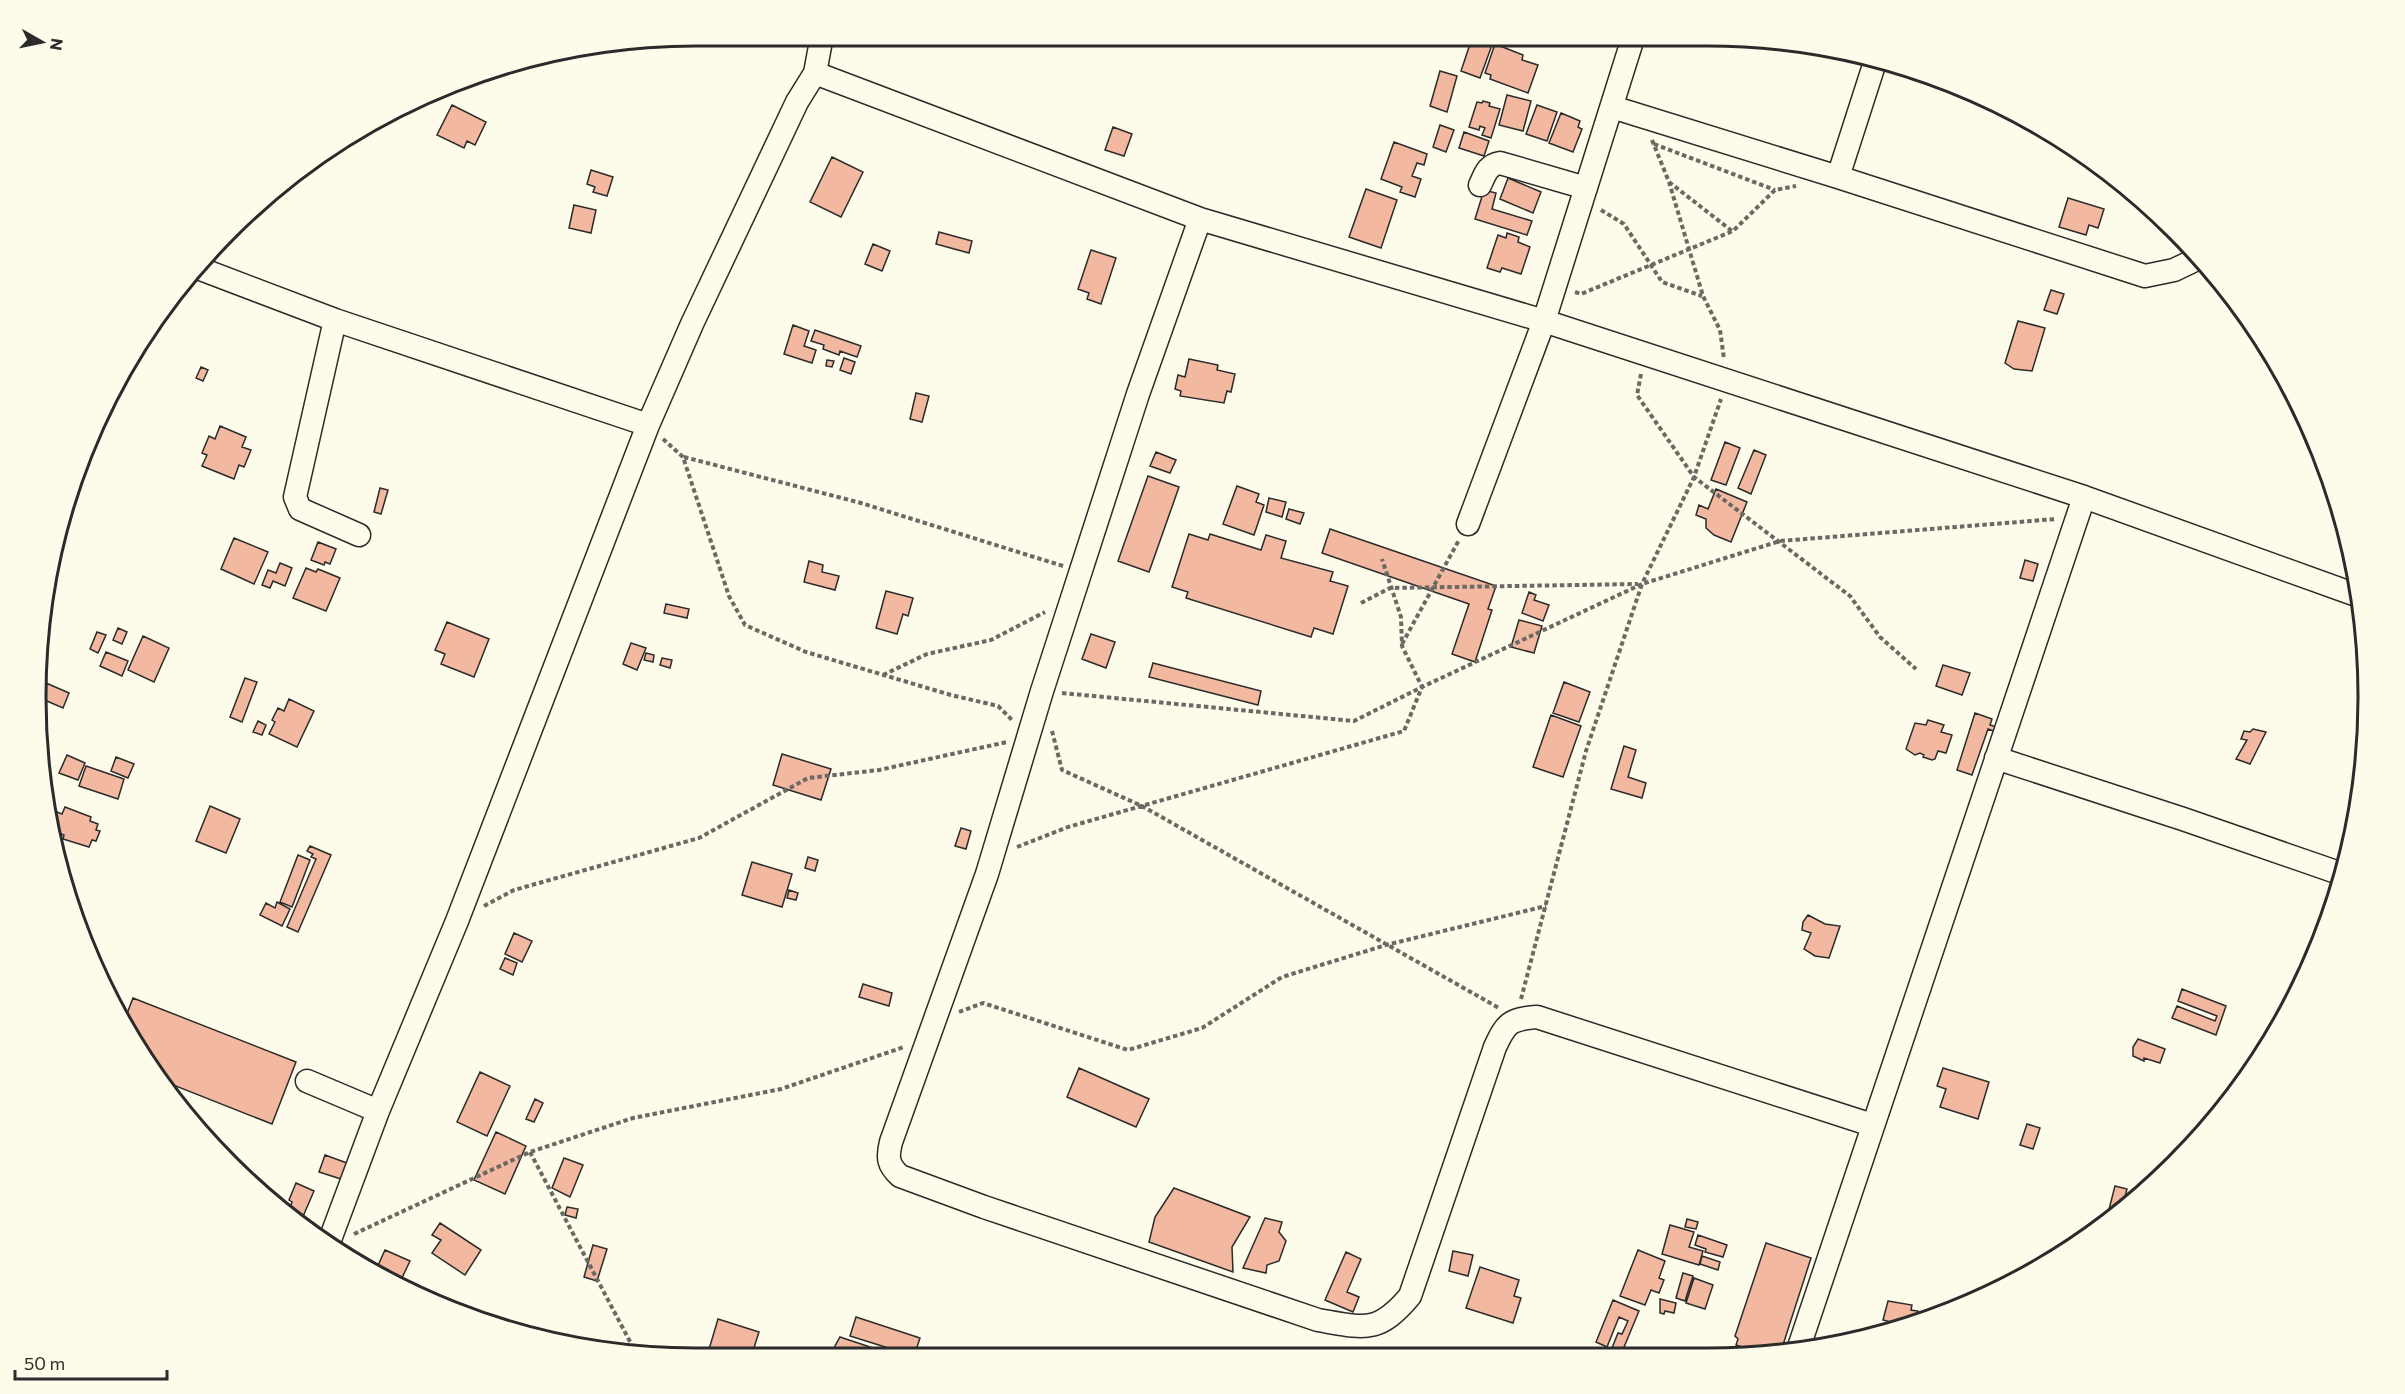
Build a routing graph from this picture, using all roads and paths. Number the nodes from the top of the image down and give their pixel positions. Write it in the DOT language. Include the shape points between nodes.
graph roads {
  1 [pos="820,46"];
  2 [pos="1631,46"];
  3 [pos="1873,68"];
  4 [pos="815,73"];
  5 [pos="1612,107"];
  6 [pos="1642,117"];
  7 [pos="1653,144"];
  8 [pos="1838,177"];
  9 [pos="1669,182"];
  10 [pos="1480,185"];
  11 [pos="1775,190"];
  12 [pos="1585,194"];
  13 [pos="1200,219"];
  14 [pos="1733,231"];
  15 [pos="1687,249"];
  16 [pos="2191,262"];
  17 [pos="1651,264"];
  18 [pos="207,269"];
  19 [pos="1555,287"];
  20 [pos="1703,296"];
  21 [pos="335,320"];
  22 [pos="1544,321"];
  23 [pos="1645,354"];
  24 [pos="1727,381"];
  25 [pos="648,425"];
  26 [pos="683,457"];
  27 [pos="1694,477"];
  28 [pos="2081,507"];
  29 [pos="1468,524"];
  30 [pos="359,535"];
  31 [pos="1780,541"];
  32 [pos="1382,558"];
  33 [pos="1081,572"];
  34 [pos="1642,584"];
  35 [pos="1432,587"];
  36 [pos="1390,588"];
  37 [pos="2350,593"];
  38 [pos="1072,597"];
  39 [pos="1361,603"];
  40 [pos="1402,646"];
  41 [pos="1916,669"];
  42 [pos="883,675"];
  43 [pos="1422,687"];
  44 [pos="1042,691"];
  45 [pos="1051,725"];
  46 [pos="1028,737"];
  47 [pos="1996,758"];
  48 [pos="1142,806"];
  49 [pos="992,858"];
  50 [pos="2334,871"];
  51 [pos="1546,906"];
  52 [pos="457,921"];
  53 [pos="1386,945"];
  54 [pos="1516,1018"];
  55 [pos="931,1031"];
  56 [pos="307,1081"];
  57 [pos="378,1111"];
  58 [pos="1872,1125"];
  59 [pos="530,1152"];
  60 [pos="332,1235"];
  61 [pos="340,1241"];
  62 [pos="1800,1341"];
  63 [pos="631,1344"];
  1 -- 4 [label="street"];
  2 -- 5 [label="street"];
  3 -- 8 [label="street"];
  4 -- 13 [label="street"];
  4 -- 25 [label="street" via="797,102"];
  5 -- 6 [label="street"];
  5 -- 12 [label="street"];
  6 -- 7 [label="path"];
  6 -- 8 [label="street"];
  7 -- 9 [label="path"];
  7 -- 11 [label="path"];
  8 -- 11 [label="path"];
  8 -- 16 [label="street" via="2145,276"];
  9 -- 14 [label="path"];
  9 -- 15 [label="path"];
  10 -- 12 [label="street" via="1492,164 1500,163"];
  11 -- 14 [label="path"];
  12 -- 17 [label="path" via="1624,224"];
  12 -- 19 [label="street"];
  13 -- 22 [label="street"];
  13 -- 33 [label="street"];
  14 -- 15 [label="path"];
  15 -- 17 [label="path"];
  15 -- 20 [label="path"];
  17 -- 19 [label="path" via="1581,294"];
  17 -- 20 [label="path" via="1662,282"];
  18 -- 21 [label="street"];
  19 -- 22 [label="street"];
  20 -- 24 [label="path" via="1720,330"];
  21 -- 25 [label="street"];
  21 -- 30 [label="street" via="295,497 300,509"];
  22 -- 23 [label="street"];
  22 -- 29 [label="street"];
  23 -- 24 [label="street"];
  23 -- 27 [label="path" via="1637,395"];
  24 -- 27 [label="path"];
  24 -- 28 [label="street"];
  25 -- 26 [label="path"];
  25 -- 52 [label="street"];
  26 -- 33 [label="path" via="861,503"];
  26 -- 42 [label="path" via="729,597 746,625 806,652"];
  27 -- 31 [label="path"];
  27 -- 34 [label="path"];
  28 -- 31 [label="path"];
  28 -- 37 [label="street"];
  28 -- 47 [label="street"];
  29 -- 35 [label="path"];
  31 -- 34 [label="path"];
  31 -- 41 [label="path" via="1850,596 1880,637"];
  32 -- 36 [label="path"];
  33 -- 38 [label="street"];
  34 -- 35 [label="path"];
  34 -- 43 [label="path"];
  34 -- 51 [label="path" via="1586,751"];
  35 -- 36 [label="path"];
  35 -- 40 [label="path"];
  36 -- 39 [label="path"];
  36 -- 40 [label="path" via="1401,617"];
  38 -- 42 [label="path" via="992,640 927,654"];
  38 -- 44 [label="street"];
  40 -- 43 [label="path"];
  42 -- 46 [label="path" via="998,706"];
  43 -- 44 [label="path" via="1354,721"];
  43 -- 48 [label="path" via="1404,731"];
  44 -- 46 [label="street"];
  45 -- 48 [label="path" via="1062,770"];
  46 -- 49 [label="street"];
  46 -- 52 [label="path" via="879,770 808,778 699,838 514,890"];
  47 -- 50 [label="street"];
  47 -- 58 [label="street"];
  48 -- 49 [label="path" via="1068,827"];
  48 -- 53 [label="path"];
  49 -- 55 [label="street"];
  51 -- 53 [label="path"];
  51 -- 54 [label="path"];
  52 -- 57 [label="street"];
  53 -- 54 [label="path"];
  53 -- 55 [label="path" via="1282,977 1202,1028 1128,1050 983,1003"];
  54 -- 55 [label="street" via="1503,1030 1495,1047 1410,1296 1379,1324 1354,1326 1318,1320 900,1176 890,1167 891,1142"];
  54 -- 58 [label="street" via="1537,1017"];
  55 -- 59 [label="path" via="781,1089 633,1118"];
  56 -- 57 [label="street"];
  57 -- 60 [label="street"];
  58 -- 62 [label="street"];
  59 -- 61 [label="path"];
  59 -- 63 [label="path"];
}
